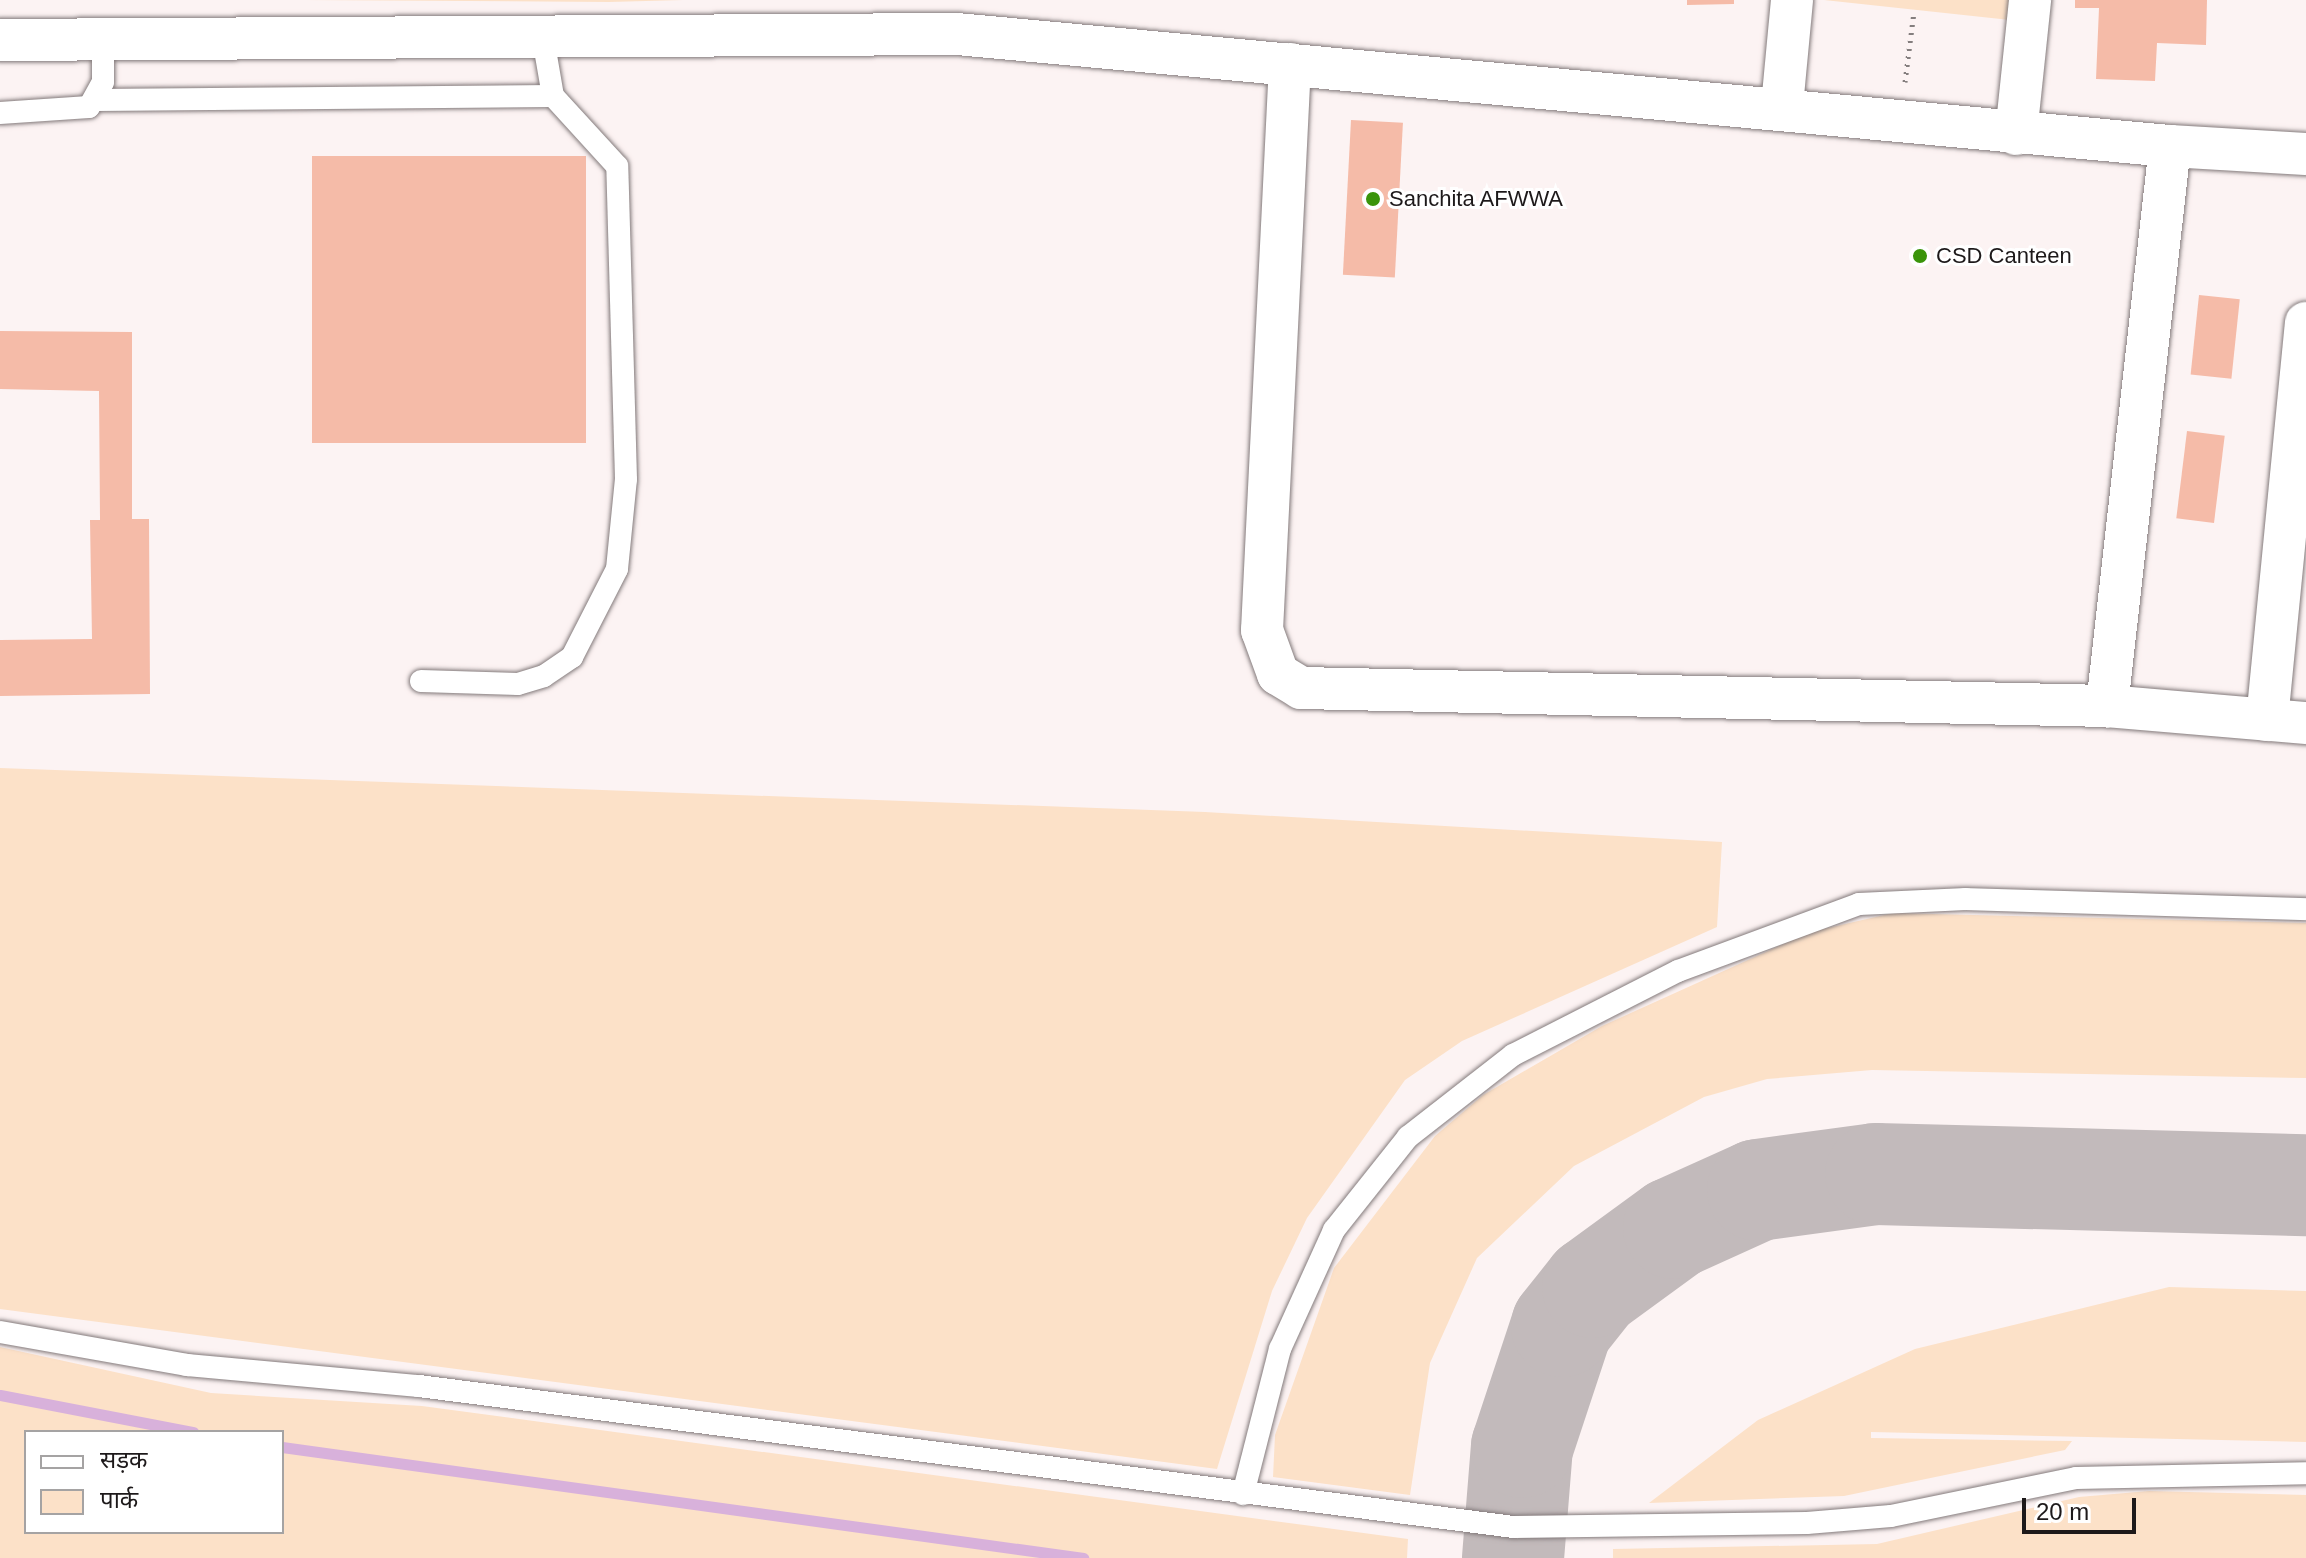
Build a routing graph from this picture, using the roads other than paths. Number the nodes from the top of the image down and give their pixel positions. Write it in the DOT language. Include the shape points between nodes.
graph roads {
  1 [pos="1792,0"];
  2 [pos="2030,0"];
  3 [pos="958,17"];
  4 [pos="543,38"];
  5 [pos="0,40"];
  6 [pos="103,41"];
  7 [pos="1290,64"];
  8 [pos="553,96"];
  9 [pos="96,100"];
  10 [pos="1782,106"];
  11 [pos="0,113"];
  12 [pos="2016,134"];
  13 [pos="2170,146"];
  14 [pos="2306,154"];
  15 [pos="2306,323"];
  16 [pos="421,681"];
  17 [pos="2107,706"];
  18 [pos="2286,721"];
  19 [pos="2306,909"];
  20 [pos="0,1332"];
  21 [pos="2306,1473"];
  22 [pos="1243,1494"];
  1 -- 10 [label="street"];
  2 -- 12 [label="street"];
  3 -- 4 [label="street"];
  3 -- 7 [label="street"];
  4 -- 6 [label="street"];
  4 -- 8 [label="lane"];
  5 -- 6 [label="street"];
  6 -- 9 [label="lane"];
  7 -- 10 [label="street"];
  7 -- 17 [label="street" via="1262,630 1278,674 1301,688"];
  8 -- 9 [label="lane"];
  8 -- 16 [label="lane" via="617,166 626,479 617,569 572,657 544,676 518,684"];
  9 -- 11 [label="lane" via="80,110"];
  10 -- 12 [label="street"];
  12 -- 13 [label="street"];
  13 -- 14 [label="street"];
  13 -- 17 [label="street"];
  15 -- 18 [label="street"];
  17 -- 18 [label="street"];
  19 -- 22 [label="lane" via="1966,899 1859,904 1678,971 1513,1055 1408,1137 1334,1230 1280,1349"];
  20 -- 22 [label="lane" via="187,1365 419,1386"];
  21 -- 22 [label="lane" via="2088,1476 1891,1516 1721,1527 1514,1527"];
}
